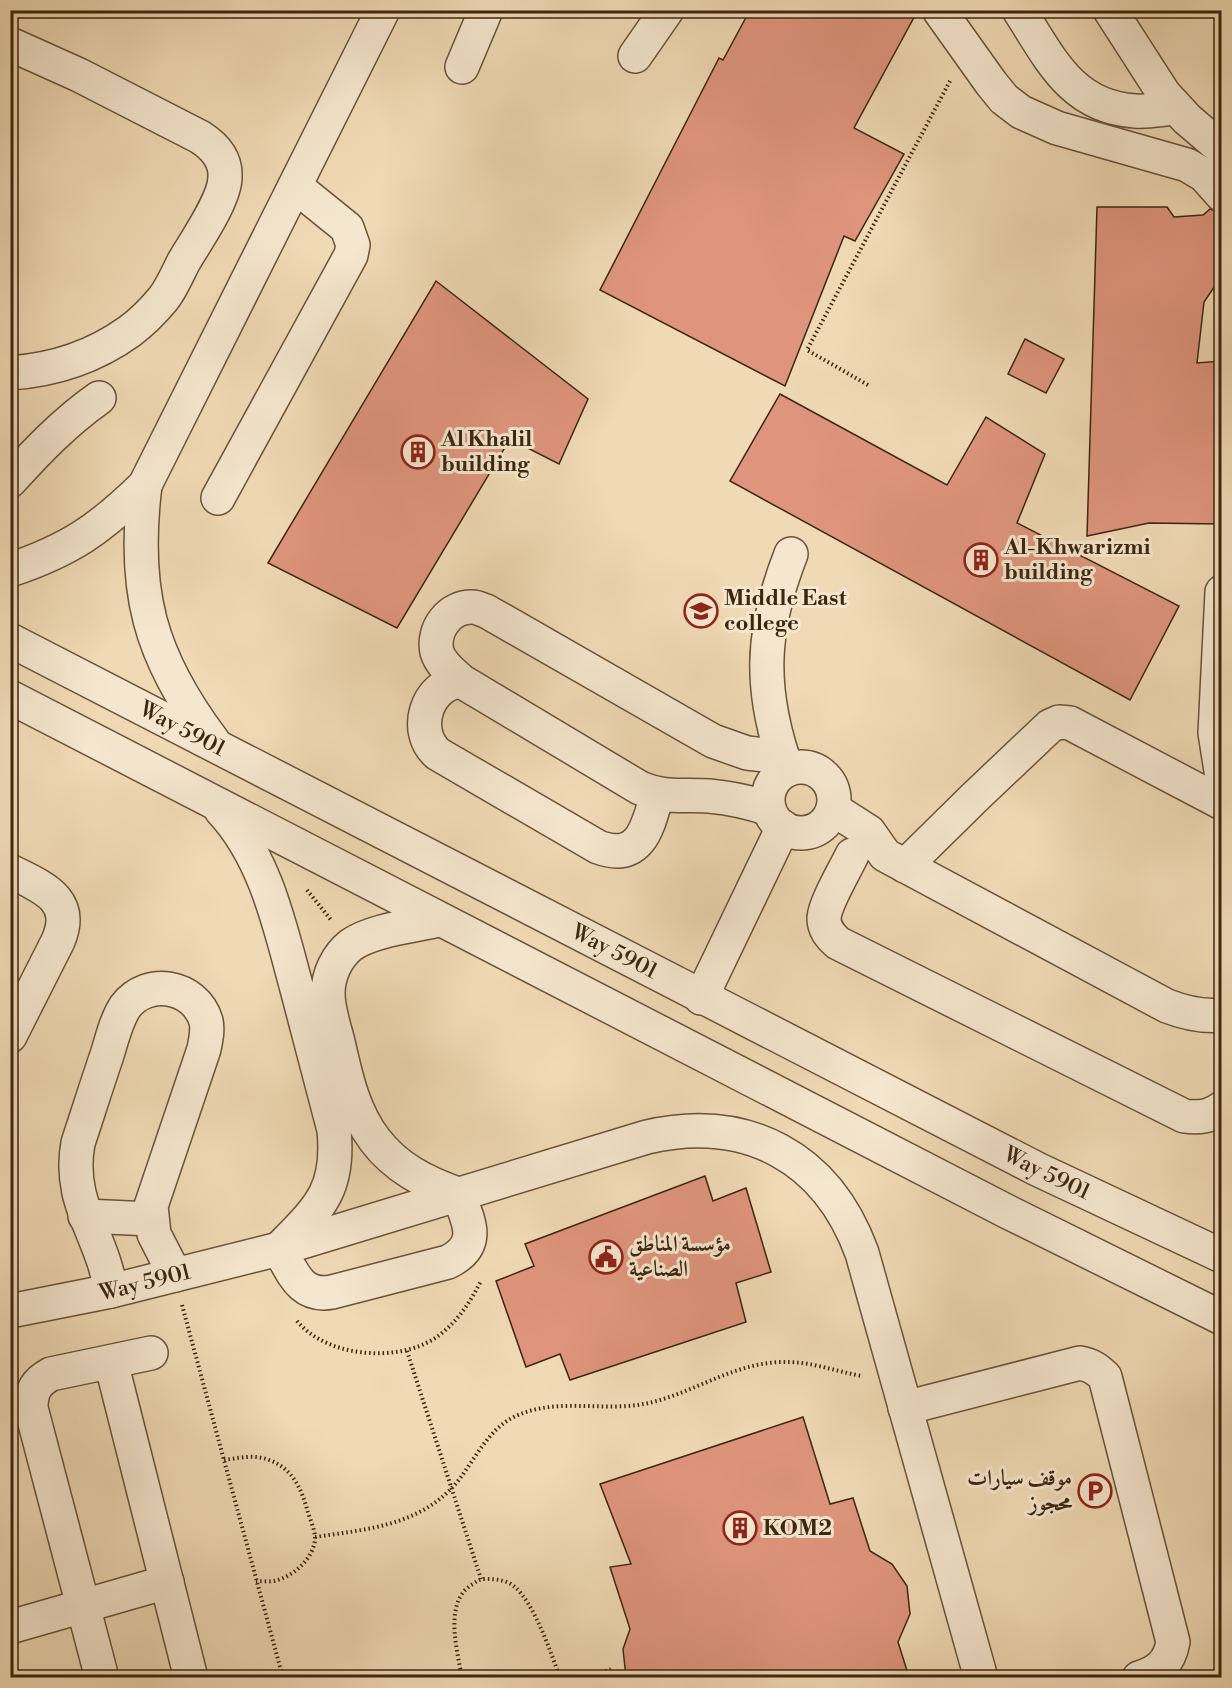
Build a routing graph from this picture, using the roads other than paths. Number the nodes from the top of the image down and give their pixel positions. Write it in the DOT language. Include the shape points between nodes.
graph roads {
  1 [pos="383,10"];
  2 [pos="486,10"];
  3 [pos="667,10"];
  4 [pos="939,10"];
  5 [pos="1019,10"];
  6 [pos="1110,10"];
  7 [pos="10,44"];
  8 [pos="635,56"];
  9 [pos="462,67"];
  10 [pos="1182,114"];
  11 [pos="1221,149"];
  12 [pos="1168,159"];
  13 [pos="295,186"];
  14 [pos="1221,195"];
  15 [pos="10,373"];
  16 [pos="99,398"];
  17 [pos="10,481"];
  18 [pos="145,485"];
  19 [pos="218,498"];
  20 [pos="791,555"];
  21 [pos="10,570"];
  22 [pos="1221,592"];
  23 [pos="10,640"];
  24 [pos="461,681"];
  25 [pos="10,697"];
  26 [pos="216,745"];
  27 [pos="785,764"];
  28 [pos="1221,777"];
  29 [pos="657,795"];
  30 [pos="1221,803"];
  31 [pos="216,804"];
  32 [pos="799,819"];
  33 [pos="852,855"];
  34 [pos="895,861"];
  35 [pos="10,871"];
  36 [pos="439,920"];
  37 [pos="701,998"];
  38 [pos="1221,1015"];
  39 [pos="10,1036"];
  40 [pos="1221,1108"];
  41 [pos="458,1194"];
  42 [pos="85,1216"];
  43 [pos="151,1219"];
  44 [pos="279,1249"];
  45 [pos="1221,1256"];
  46 [pos="175,1275"];
  47 [pos="111,1290"];
  48 [pos="10,1311"];
  49 [pos="1221,1318"];
  50 [pos="151,1353"];
  51 [pos="111,1362"];
  52 [pos="905,1408"];
  53 [pos="167,1582"];
  54 [pos="84,1606"];
  55 [pos="10,1627"];
  56 [pos="102,1677"];
  57 [pos="191,1677"];
  58 [pos="981,1677"];
  59 [pos="1139,1677"];
  1 -- 13 [label="street"];
  2 -- 9 [label="street"];
  3 -- 8 [label="street"];
  4 -- 12 [label="street" via="1004,99 1029,116 1057,128"];
  5 -- 10 [label="street" via="1058,70 1084,96 1119,109"];
  6 -- 10 [label="street" via="1153,80"];
  7 -- 15 [label="street" via="210,143 224,164 225,177 213,210 164,298 148,315 90,355 49,369"];
  10 -- 11 [label="street"];
  10 -- 12 [label="street"];
  12 -- 14 [label="street" via="1204,176"];
  13 -- 18 [label="street"];
  13 -- 19 [label="street" via="346,228 353,245 351,255"];
  16 -- 17 [label="street" via="50,438"];
  18 -- 21 [label="street" via="82,539"];
  18 -- 26 [label="street" via="140,564 156,642 171,679"];
  20 -- 27 [label="street" via="773,607 766,662 771,717"];
  22 -- 28 [label="street" via="1215,733"];
  23 -- 26 [label="street, Way 5901"];
  24 -- 27 [label="street" via="444,665 436,640 448,616 473,607 713,741"];
  24 -- 29 [label="street"];
  24 -- 29 [label="street" via="441,687 429,705 425,735 438,754 610,851 622,851 642,838"];
  25 -- 31 [label="street"];
  26 -- 37 [label="street, Way 5901"];
  27 -- 32 [label="street" via="768,797"];
  27 -- 32 [label="street" via="818,771 831,788"];
  29 -- 32 [label="street" via="722,797"];
  30 -- 34 [label="street" via="1070,723 1059,722 1050,726 974,798"];
  31 -- 36 [label="street"];
  31 -- 44 [label="street" via="246,844 270,894 334,1130 336,1152 326,1196"];
  32 -- 33 [label="street"];
  32 -- 34 [label="street" via="869,832"];
  32 -- 37 [label="street"];
  33 -- 34 [label="street"];
  33 -- 40 [label="street" via="824,917 830,936 838,943 1185,1116 1199,1118"];
  34 -- 38 [label="street" via="1167,1006 1201,1016"];
  35 -- 39 [label="street" via="47,890 61,908 63,919 58,941"];
  36 -- 41 [label="street" via="367,937 351,946 334,967 328,992 351,1097 375,1141 400,1164 434,1186"];
  36 -- 49 [label="street"];
  37 -- 45 [label="street, Way 5901" via="1037,1169"];
  41 -- 44 [label="street, Way 5901"];
  41 -- 44 [label="street" via="470,1223 470,1236 467,1247 448,1262 315,1293 300,1284"];
  41 -- 52 [label="street, Way 5901" via="674,1131 728,1132 754,1139 802,1165 822,1183 853,1228"];
  42 -- 43 [label="street"];
  42 -- 43 [label="street" via="76,1187 78,1143 119,1017 135,997 158,988 183,993 201,1011 207,1036 151,1206"];
  42 -- 47 [label="street" via="102,1252"];
  43 -- 46 [label="street"];
  44 -- 46 [label="street, Way 5901"];
  46 -- 47 [label="street, Way 5901"];
  47 -- 48 [label="street, Way 5901"];
  50 -- 51 [label="street"];
  51 -- 53 [label="street"];
  51 -- 54 [label="street" via="51,1374 34,1387 31,1397"];
  52 -- 58 [label="street, Way 5901"];
  52 -- 59 [label="street" via="1080,1363 1098,1369 1105,1377 1173,1642 1167,1662 1159,1670"];
  53 -- 54 [label="street"];
  53 -- 57 [label="street"];
  54 -- 55 [label="street"];
  54 -- 56 [label="street"];
}
